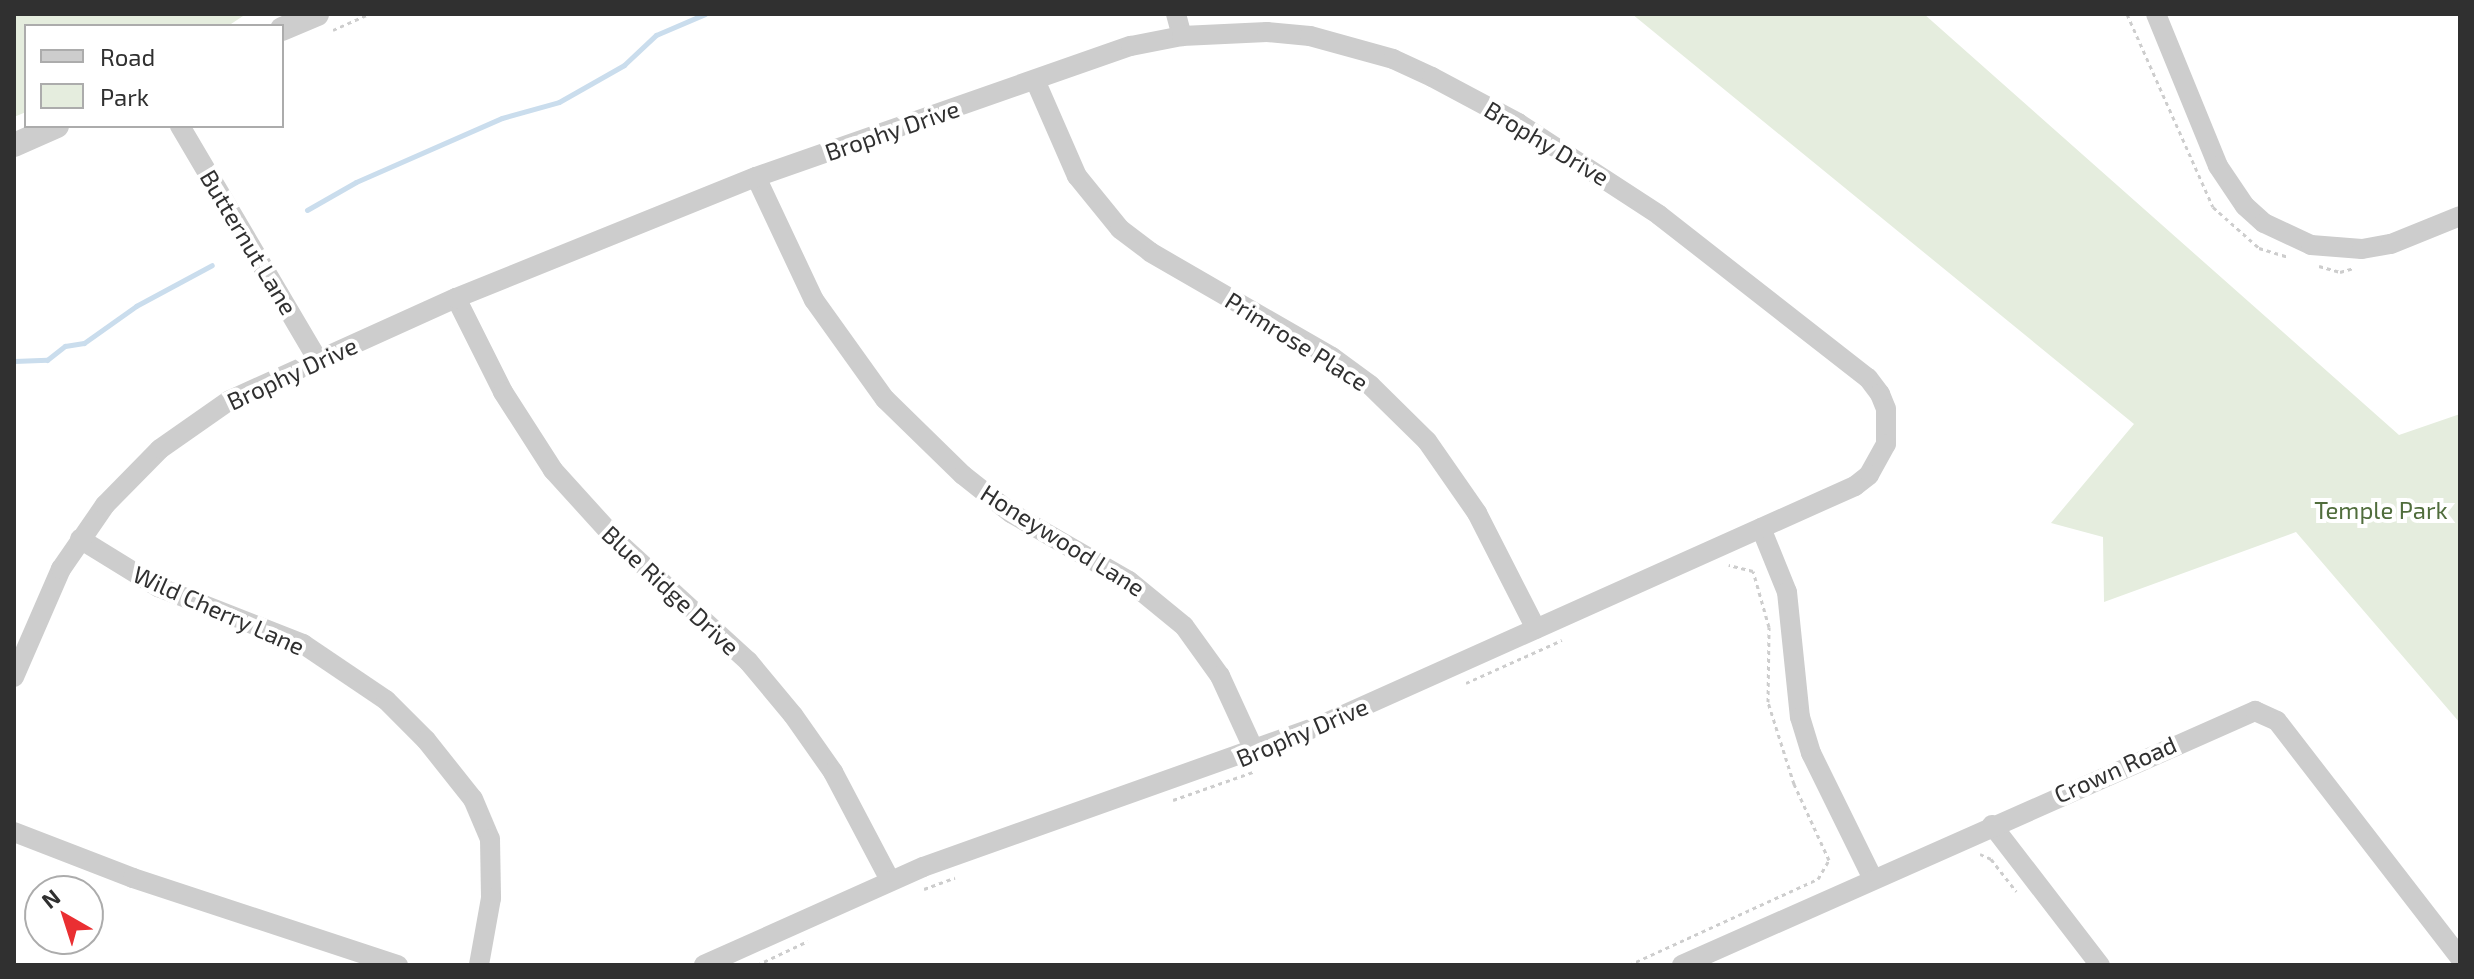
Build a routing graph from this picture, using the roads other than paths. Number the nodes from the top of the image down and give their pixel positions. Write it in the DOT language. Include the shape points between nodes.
graph roads {
  1 [pos="317,14"];
  2 [pos="1176,14"];
  3 [pos="2156,14"];
  4 [pos="284,28"];
  5 [pos="1182,36"];
  6 [pos="1035,80"];
  7 [pos="52,128"];
  8 [pos="181,128"];
  9 [pos="14,145"];
  10 [pos="756,177"];
  11 [pos="2460,216"];
  12 [pos="456,298"];
  13 [pos="317,359"];
  14 [pos="1761,528"];
  15 [pos="80,539"];
  16 [pos="1536,629"];
  17 [pos="14,677"];
  18 [pos="1256,761"];
  19 [pos="1992,825"];
  20 [pos="14,832"];
  21 [pos="1873,879"];
  22 [pos="890,880"];
  23 [pos="2460,958"];
  24 [pos="373,962"];
  25 [pos="398,965"];
  26 [pos="479,965"];
  27 [pos="704,965"];
  28 [pos="1682,965"];
  29 [pos="2100,965"];
  1 -- 4 [label="street"];
  2 -- 5 [label="street"];
  3 -- 11 [label="street" via="2218,166 2237,196 2264,223 2311,245 2362,249 2391,244"];
  5 -- 6 [label="street, Brophy Drive" via="1131,46"];
  5 -- 14 [label="street, Brophy Drive" via="1238,31 1310,36 1379,54 1432,77 1518,123 1659,215 1868,378 1886,409 1886,444 1879,460 1855,486"];
  6 -- 10 [label="street, Brophy Drive"];
  6 -- 16 [label="street, Primrose Place" via="1077,176 1120,229 1150,252 1332,357 1370,385 1427,441 1477,513"];
  7 -- 9 [label="street"];
  8 -- 13 [label="street, Butternut Lane"];
  10 -- 12 [label="street, Brophy Drive"];
  10 -- 18 [label="street, Honeywood Lane" via="814,300 885,399 954,467 1011,513 1129,581 1184,626 1220,676"];
  12 -- 13 [label="street, Brophy Drive"];
  12 -- 22 [label="street, Blue Ridge Drive" via="503,392 553,470 622,546 738,651 793,715 847,796"];
  13 -- 15 [label="street, Brophy Drive" via="230,400 185,430 131,476"];
  14 -- 16 [label="street, Brophy Drive"];
  14 -- 21 [label="street" via="1787,592 1800,717 1811,753"];
  15 -- 17 [label="street, Brophy Drive" via="43,604"];
  15 -- 26 [label="street, Wild Cherry Lane" via="158,587 303,644 386,700 426,740 473,799 490,839 491,898"];
  16 -- 18 [label="street, Brophy Drive"];
  18 -- 22 [label="street, Brophy Drive"];
  19 -- 21 [label="street, Crown Road"];
  19 -- 23 [label="street, Crown Road" via="2244,712 2267,714"];
  19 -- 29 [label="street"];
  20 -- 24 [label="street"];
  21 -- 28 [label="street, Crown Road"];
  22 -- 27 [label="street, Brophy Drive"];
  24 -- 25 [label="street"];
}
